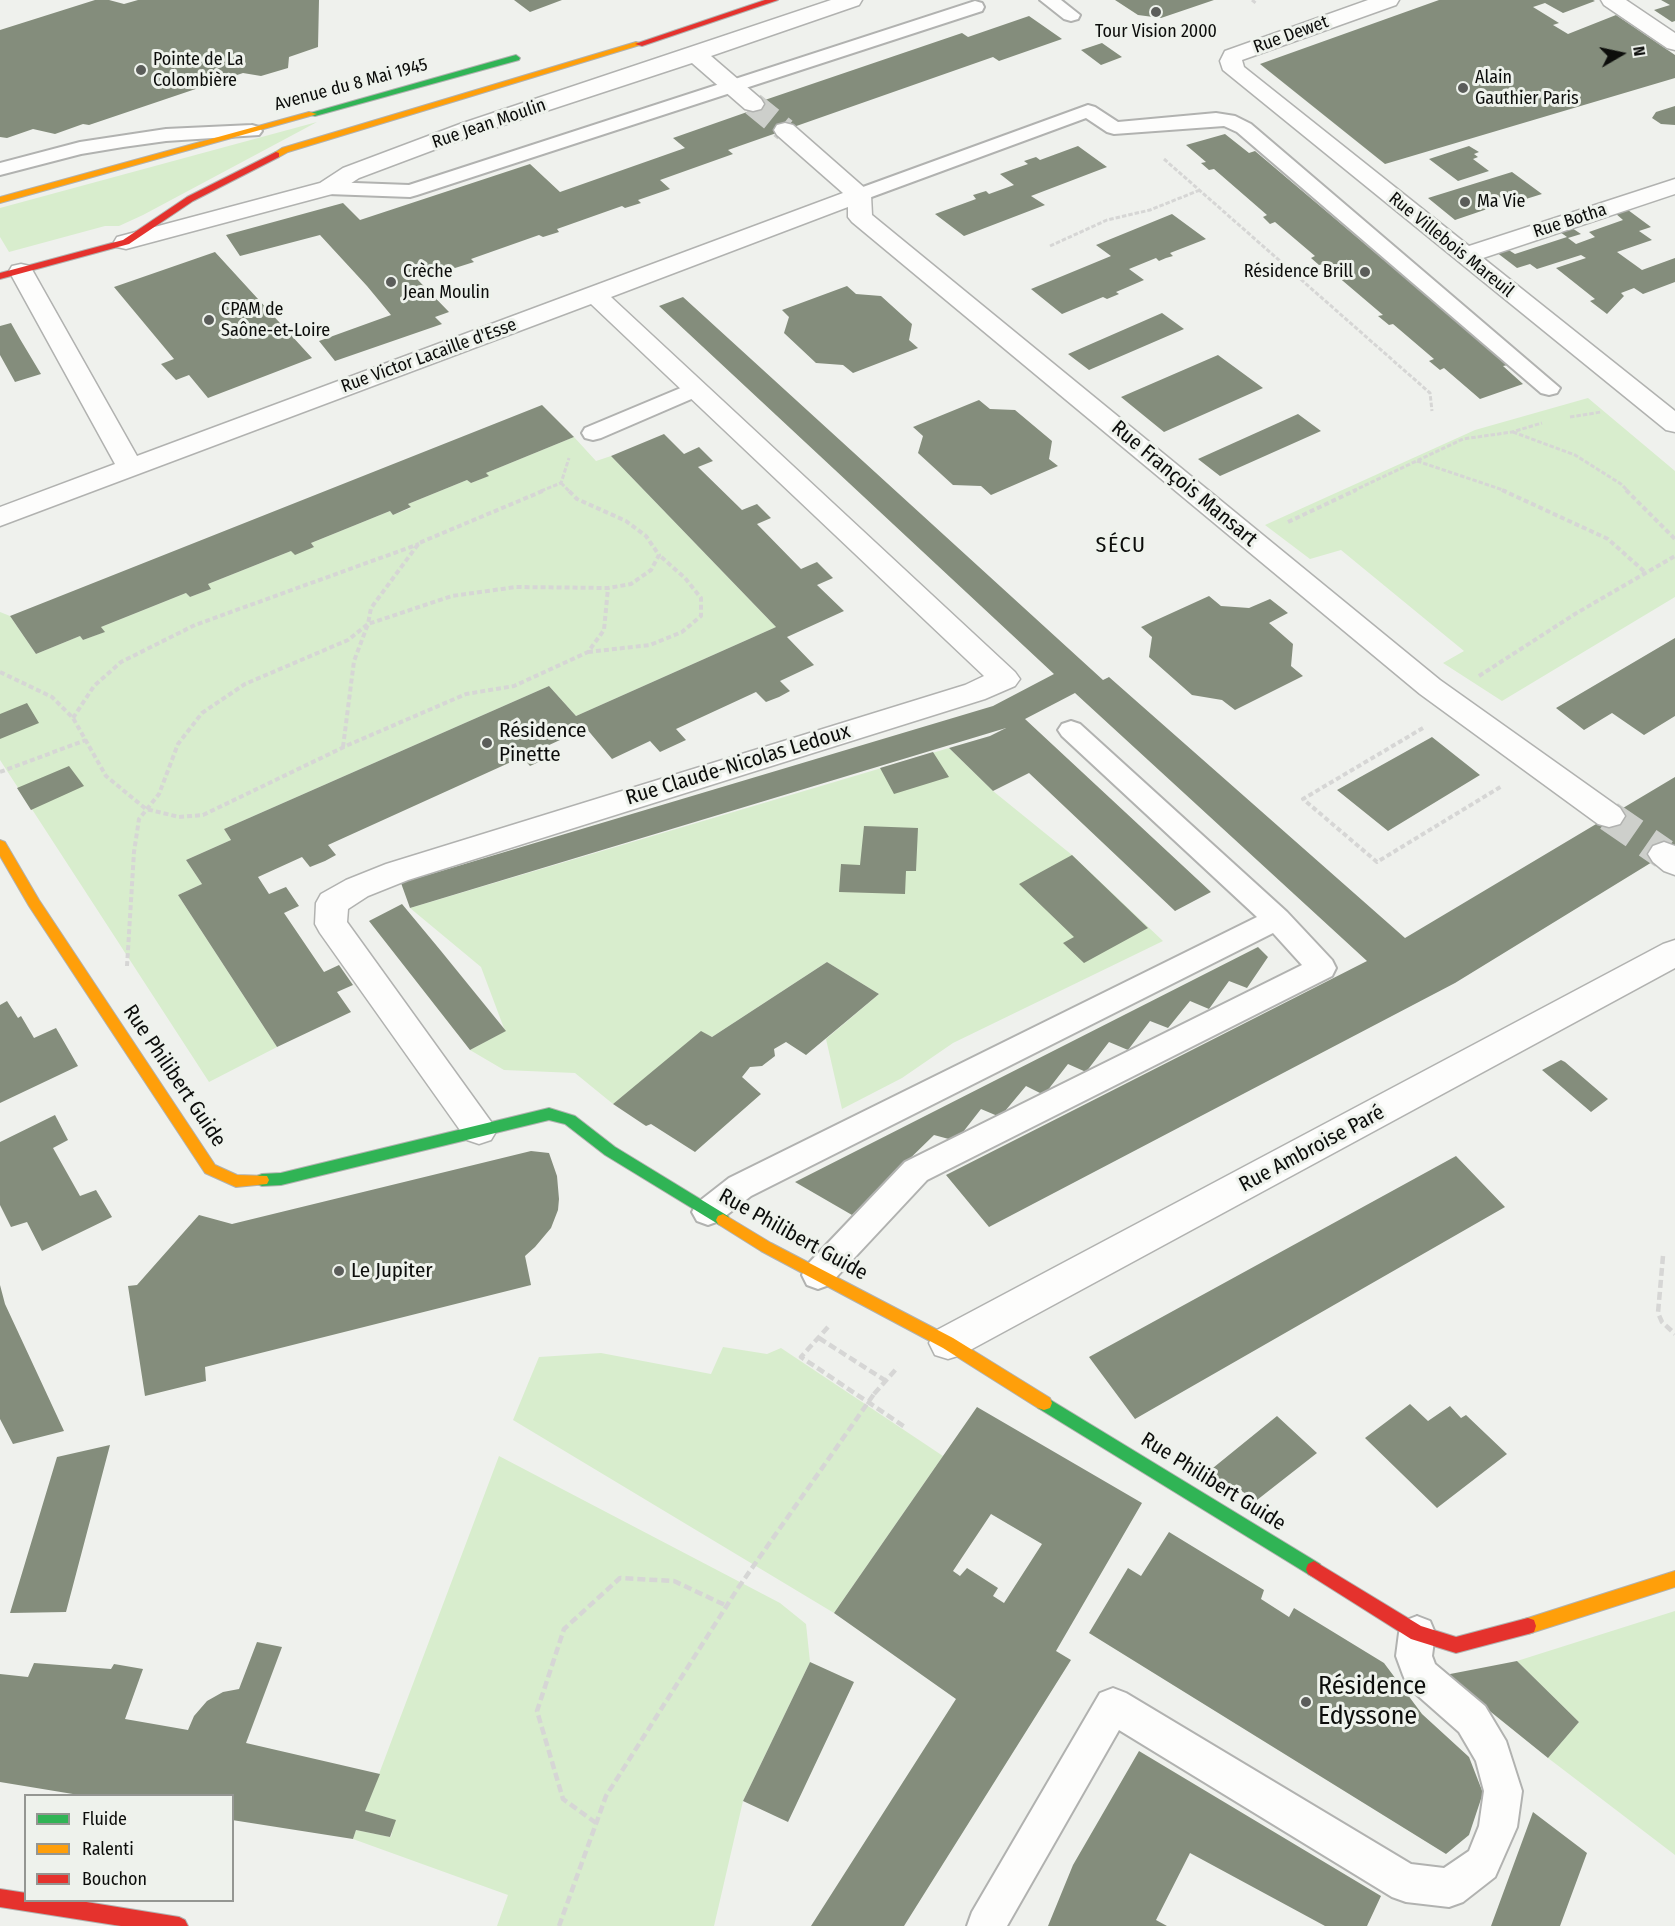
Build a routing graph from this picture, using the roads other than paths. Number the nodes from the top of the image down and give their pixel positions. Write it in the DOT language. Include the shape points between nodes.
graph roads {
  1 [pos="774,0"];
  2 [pos="851,0"];
  3 [pos="1049,0"];
  4 [pos="1388,0"];
  5 [pos="1612,0"];
  6 [pos="975,7"];
  7 [pos="1071,15"];
  8 [pos="1675,43"];
  9 [pos="530,53"];
  10 [pos="696,55"];
  11 [pos="1230,62"];
  12 [pos="734,87"];
  13 [pos="753,104"];
  14 [pos="785,130"];
  15 [pos="252,131"];
  16 [pos="0,169"];
  17 [pos="1675,186"];
  18 [pos="328,188"];
  19 [pos="859,195"];
  20 [pos="0,200"];
  21 [pos="126,242"];
  22 [pos="1464,256"];
  23 [pos="10,273"];
  24 [pos="595,295"];
  25 [pos="1549,388"];
  26 [pos="695,389"];
  27 [pos="1672,418"];
  28 [pos="593,433"];
  29 [pos="130,468"];
  30 [pos="0,517"];
  31 [pos="1071,730"];
  32 [pos="1609,816"];
  33 [pos="0,845"];
  34 [pos="1277,919"];
  35 [pos="1675,953"];
  36 [pos="479,1130"];
  37 [pos="708,1212"];
  38 [pos="818,1275"];
  39 [pos="948,1343"];
  40 [pos="1675,1579"];
  41 [pos="1417,1634"];
  42 [pos="0,1898"];
  43 [pos="24,1902"];
  44 [pos="26,1902"];
  45 [pos="179,1926"];
  46 [pos="986,1926"];
  1 -- 21 [label="street" via="285,150 190,199"];
  2 -- 10 [label="street, Rue Jean Moulin"];
  3 -- 7 [label="lane"];
  4 -- 11 [label="street, Rue Dewet" via="1243,52"];
  5 -- 8 [label="street"];
  6 -- 12 [label="lane"];
  9 -- 15 [label="street, Avenue du 8 Mai 1945"];
  10 -- 12 [label="street"];
  10 -- 18 [label="street, Rue Jean Moulin" via="468,129 351,173"];
  11 -- 22 [label="street, Rue Villebois Mareuil" via="1234,70"];
  12 -- 13 [label="street"];
  12 -- 18 [label="lane" via="410,191"];
  14 -- 19 [label="street"];
  15 -- 16 [label="lane" via="123,141"];
  15 -- 20 [label="street, Avenue du 8 Mai 1945"];
  17 -- 22 [label="street, Rue Botha"];
  18 -- 21 [label="street, Rue Jean Moulin"];
  19 -- 24 [label="street, Rue Victor Lacaille d'Esse"];
  19 -- 25 [label="lane" via="1088,111 1114,128 1228,120 1244,128"];
  19 -- 32 [label="street, Rue François Mansart" via="860,217 1449,701"];
  21 -- 23 [label="street"];
  22 -- 27 [label="street, Rue Villebois Mareuil"];
  23 -- 29 [label="street"];
  24 -- 26 [label="street, Rue Claude-Nicolas Ledoux"];
  24 -- 29 [label="street, Rue Victor Lacaille d'Esse"];
  26 -- 28 [label="lane"];
  26 -- 36 [label="street, Rue Claude-Nicolas Ledoux" via="1005,680 397,872 332,903 331,924"];
  29 -- 30 [label="street, Rue Victor Lacaille d'Esse"];
  31 -- 34 [label="lane"];
  33 -- 36 [label="street, Rue Philibert Guide" via="34,903 210,1168 236,1180 281,1179"];
  34 -- 37 [label="lane" via="750,1182"];
  34 -- 38 [label="lane" via="1322,968 916,1171"];
  35 -- 39 [label="street, Rue Ambroise Paré"];
  36 -- 37 [label="street, Rue Philibert Guide" via="549,1114 570,1120 609,1151"];
  37 -- 38 [label="street, Rue Philibert Guide"];
  38 -- 39 [label="street, Rue Philibert Guide"];
  39 -- 41 [label="street, Rue Philibert Guide"];
  40 -- 41 [label="street, Rue Philibert Guide" via="1456,1645"];
  41 -- 46 [label="lane" via="1414,1656 1421,1675 1472,1719 1493,1754 1503,1791 1498,1827 1482,1864 1449,1888 1406,1883 1113,1706"];
  42 -- 43 [label="street"];
  44 -- 45 [label="street"];
}
